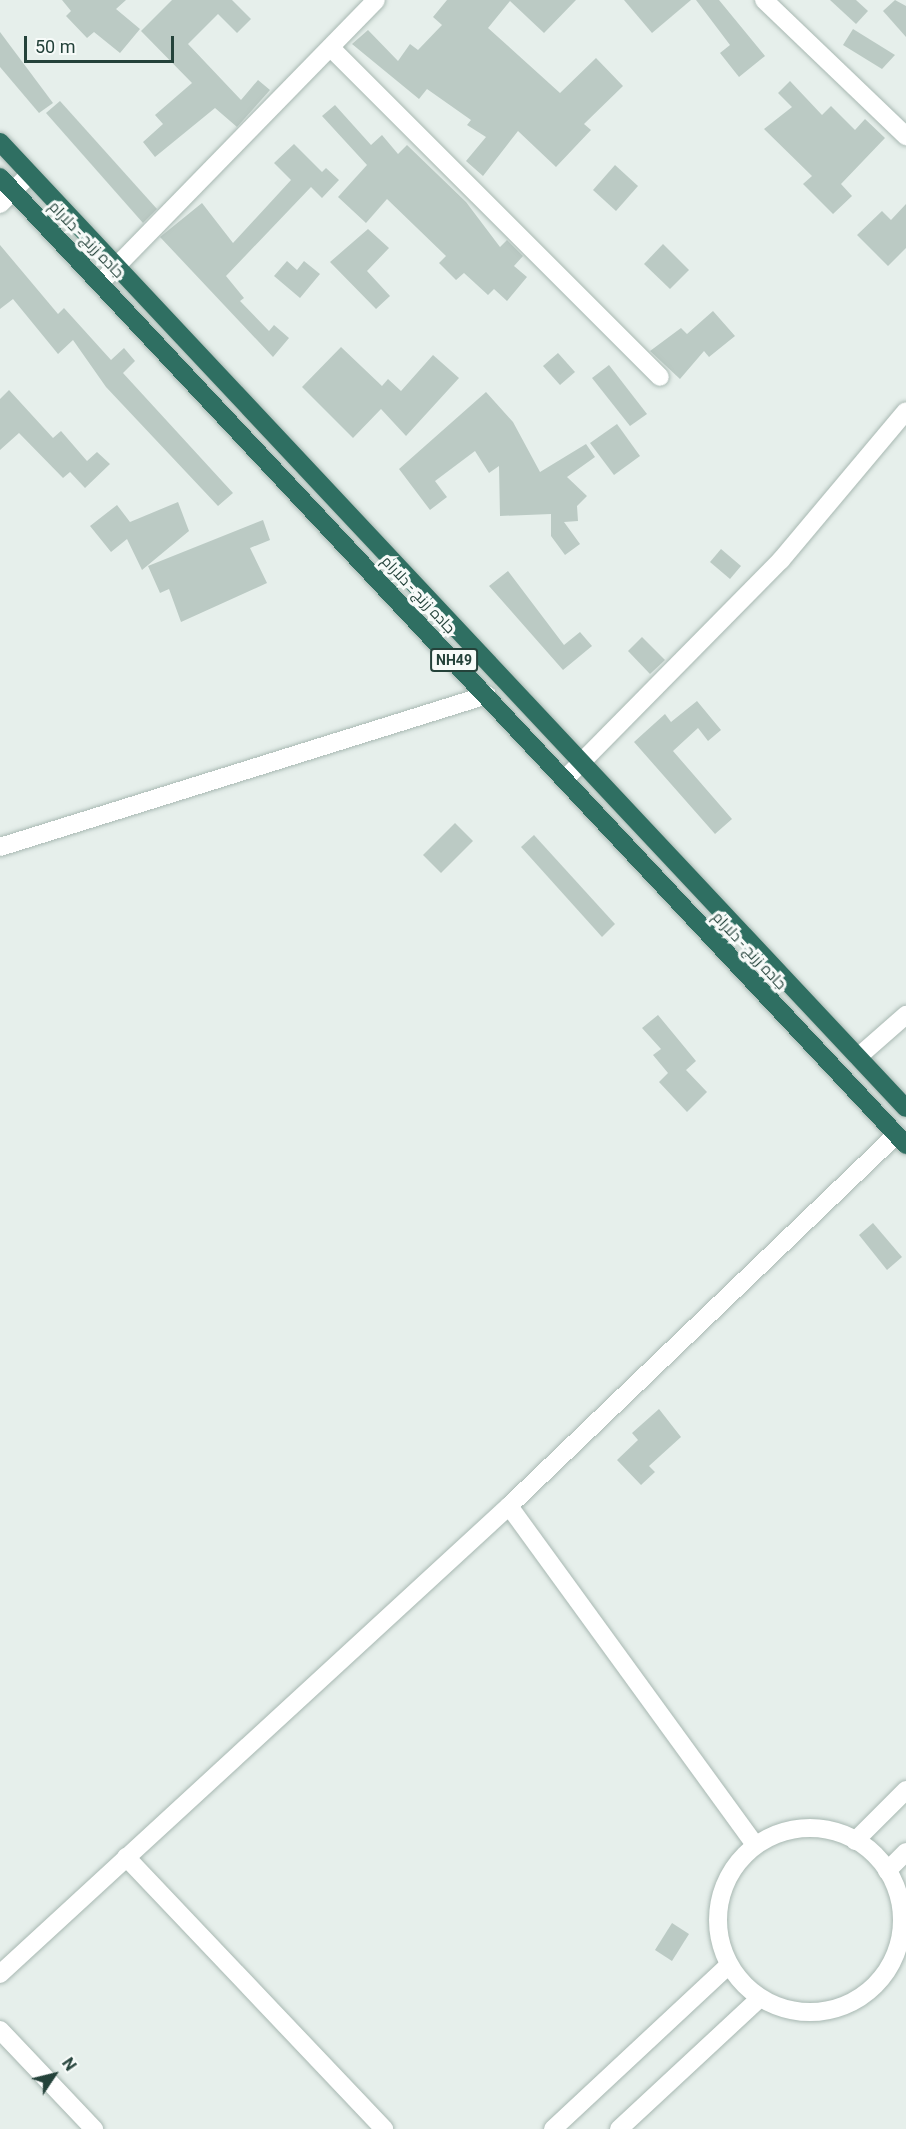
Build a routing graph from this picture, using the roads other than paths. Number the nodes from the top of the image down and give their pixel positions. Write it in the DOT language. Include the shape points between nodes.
graph roads {
  1 [pos="376,0"];
  2 [pos="764,0"];
  3 [pos="331,48"];
  4 [pos="906,136"];
  5 [pos="0,142"];
  6 [pos="30,174"];
  7 [pos="0,177"];
  8 [pos="6,197"];
  9 [pos="118,265"];
  10 [pos="102,281"];
  11 [pos="660,376"];
  12 [pos="906,411"];
  13 [pos="487,695"];
  14 [pos="584,763"];
  15 [pos="565,779"];
  16 [pos="0,846"];
  17 [pos="906,1015"];
  18 [pos="858,1057"];
  19 [pos="906,1108"];
  20 [pos="901,1140"];
  21 [pos="509,1506"];
  22 [pos="906,1790"];
  23 [pos="855,1841"];
  24 [pos="755,1844"];
  25 [pos="906,1852"];
  26 [pos="126,1857"];
  27 [pos="887,1871"];
  28 [pos="728,1966"];
  29 [pos="0,1974"];
  30 [pos="759,1999"];
  31 [pos="0,2030"];
  32 [pos="94,2129"];
  33 [pos="384,2129"];
  34 [pos="553,2129"];
  35 [pos="620,2129"];
  1 -- 3 [label="street"];
  2 -- 4 [label="street"];
  3 -- 9 [label="street"];
  3 -- 11 [label="street"];
  5 -- 6 [label="highway, جاده زرنج - دلارام / NH49"];
  6 -- 8 [label="street"];
  6 -- 9 [label="highway, جاده زرنج - دلارام / NH49"];
  7 -- 8 [label="highway, جاده زرنج - دلارام / NH49"];
  8 -- 10 [label="highway, جاده زرنج - دلارام / NH49"];
  9 -- 10 [label="street"];
  9 -- 14 [label="highway, جاده زرنج - دلارام / NH49"];
  10 -- 13 [label="highway, جاده زرنج - دلارام / NH49"];
  12 -- 14 [label="street" via="781,560"];
  13 -- 15 [label="highway, جاده زرنج - دلارام / NH49"];
  13 -- 16 [label="street"];
  14 -- 15 [label="street"];
  14 -- 18 [label="highway, جاده زرنج - دلارام / NH49"];
  15 -- 20 [label="highway, جاده زرنج - دلارام / NH49"];
  17 -- 18 [label="street"];
  18 -- 19 [label="highway, جاده زرنج - دلارام / NH49"];
  20 -- 21 [label="street"];
  21 -- 24 [label="street"];
  21 -- 26 [label="street"];
  22 -- 23 [label="street"];
  23 -- 24 [label="street" via="841,1832 796,1827"];
  23 -- 27 [label="street" via="879,1856"];
  24 -- 28 [label="street" via="726,1879 716,1922"];
  25 -- 27 [label="street"];
  26 -- 29 [label="street"];
  26 -- 33 [label="street"];
  27 -- 30 [label="street" via="901,1896 902,1941 882,1981 846,2007 801,2014"];
  28 -- 30 [label="street"];
  28 -- 34 [label="street"];
  30 -- 35 [label="street"];
  31 -- 32 [label="street"];
}
